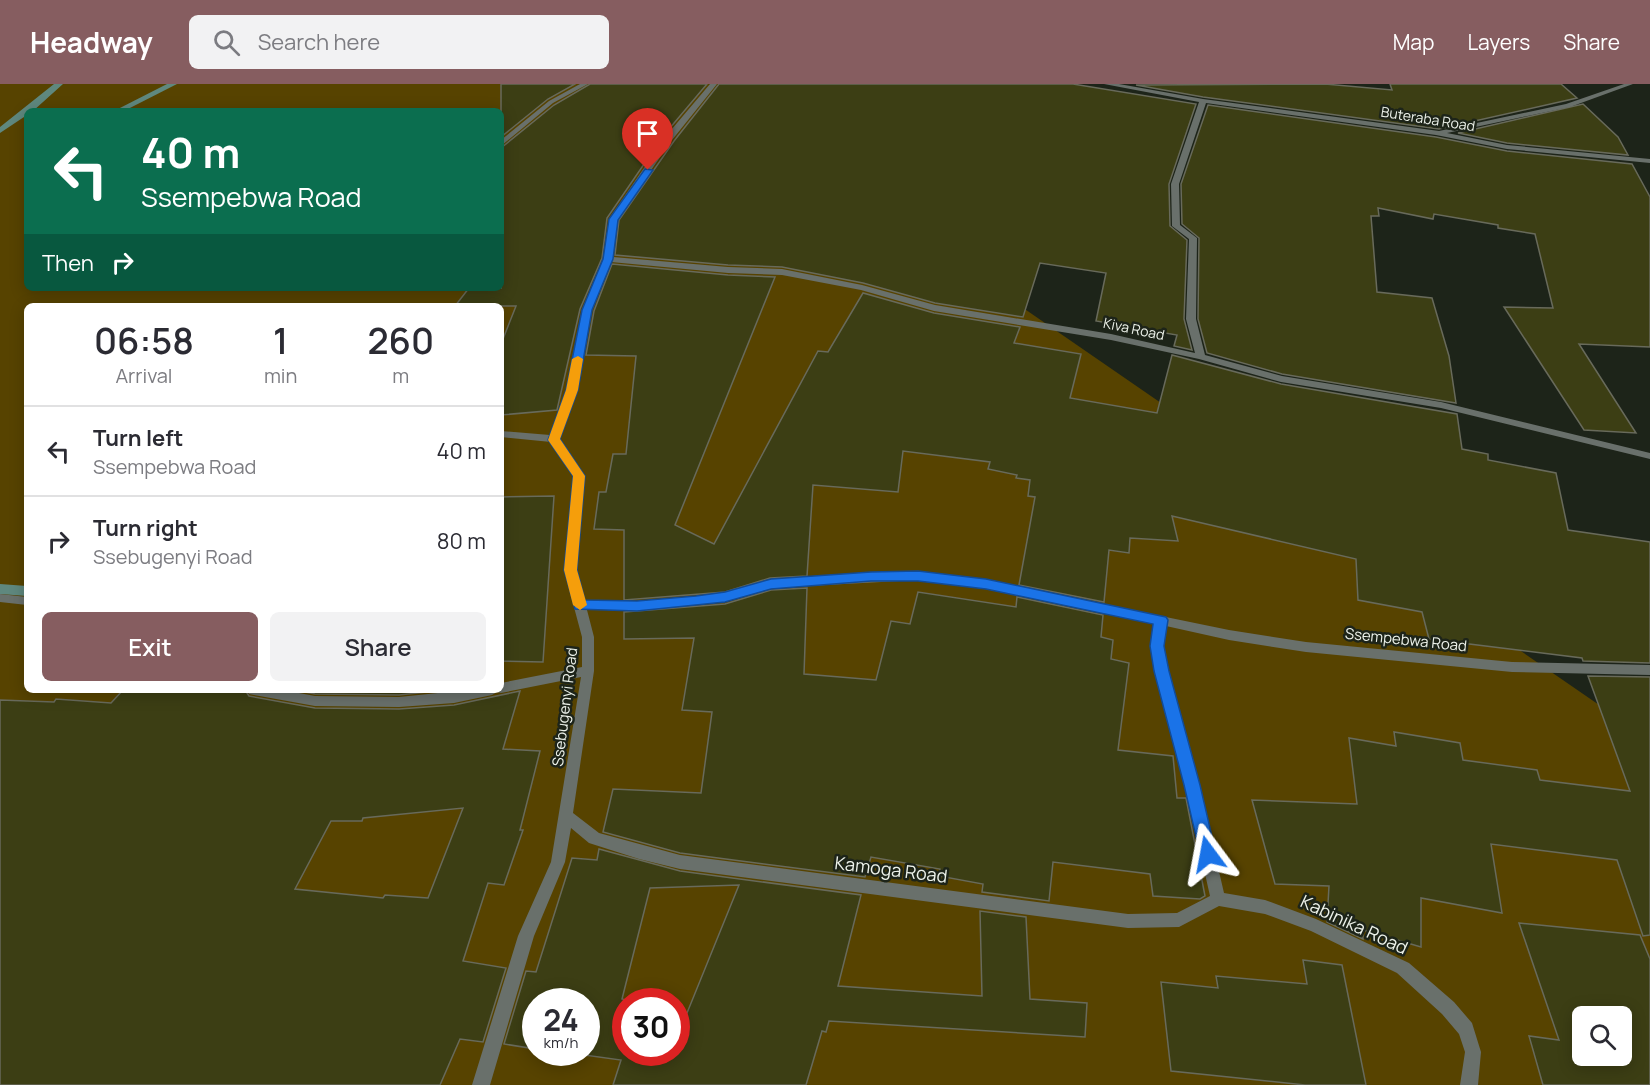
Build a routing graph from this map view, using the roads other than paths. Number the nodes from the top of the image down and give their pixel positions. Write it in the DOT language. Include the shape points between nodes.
graph roads {
  1 [pos="585,84"];
  2 [pos="714,84"];
  3 [pos="1107,84"];
  4 [pos="1630,84"];
  5 [pos="1203,101"];
  6 [pos="1436,134"];
  7 [pos="504,141"];
  8 [pos="1650,161"];
  9 [pos="608,259"];
  10 [pos="1201,357"];
  11 [pos="504,434"];
  12 [pos="554,440"];
  13 [pos="1650,456"];
  14 [pos="0,598"];
  15 [pos="24,601"];
  16 [pos="580,605"];
  17 [pos="1161,620"];
  18 [pos="1650,670"];
  19 [pos="588,671"];
  20 [pos="504,687"];
  21 [pos="271,693"];
  22 [pos="478,693"];
  23 [pos="564,815"];
  24 [pos="1218,899"];
  25 [pos="481,1085"];
  26 [pos="1469,1085"];
  1 -- 7 [label="street" via="550,102"];
  2 -- 9 [label="street" via="669,138 613,219"];
  3 -- 5 [label="street, Buteraba Road"];
  4 -- 6 [label="street" via="1568,106"];
  5 -- 6 [label="street, Buteraba Road"];
  5 -- 10 [label="street" via="1175,184 1176,226 1192,238 1191,319"];
  6 -- 8 [label="street, Buteraba Road" via="1539,151"];
  9 -- 10 [label="street, Kiva Road" via="782,272 934,308 1111,337"];
  9 -- 12 [label="street" via="587,310 572,390"];
  10 -- 13 [label="street, Kiva Road" via="1281,379 1441,405"];
  11 -- 12 [label="street"];
  12 -- 16 [label="street, Ssebugenyi Road" via="579,476 570,570"];
  14 -- 15 [label="street"];
  16 -- 17 [label="street, Ssempebwa Road" via="684,602 725,597 771,584 918,576 986,584"];
  16 -- 19 [label="street, Ssebugenyi Road" via="588,637"];
  17 -- 18 [label="street, Ssempebwa Road" via="1306,647 1512,667"];
  17 -- 24 [label="street" via="1157,646 1161,671"];
  19 -- 20 [label="street"];
  19 -- 23 [label="street, Ssebugenyi Road"];
  21 -- 22 [label="street" via="315,701 399,702"];
  23 -- 24 [label="street, Kamoga Road" via="594,838 680,862 1116,919 1179,920"];
  23 -- 25 [label="street, Ssebugenyi Road" via="558,862 526,936"];
  24 -- 26 [label="street, Kabinika Road" via="1264,907 1306,922 1403,968 1466,1029 1473,1052"];
}
